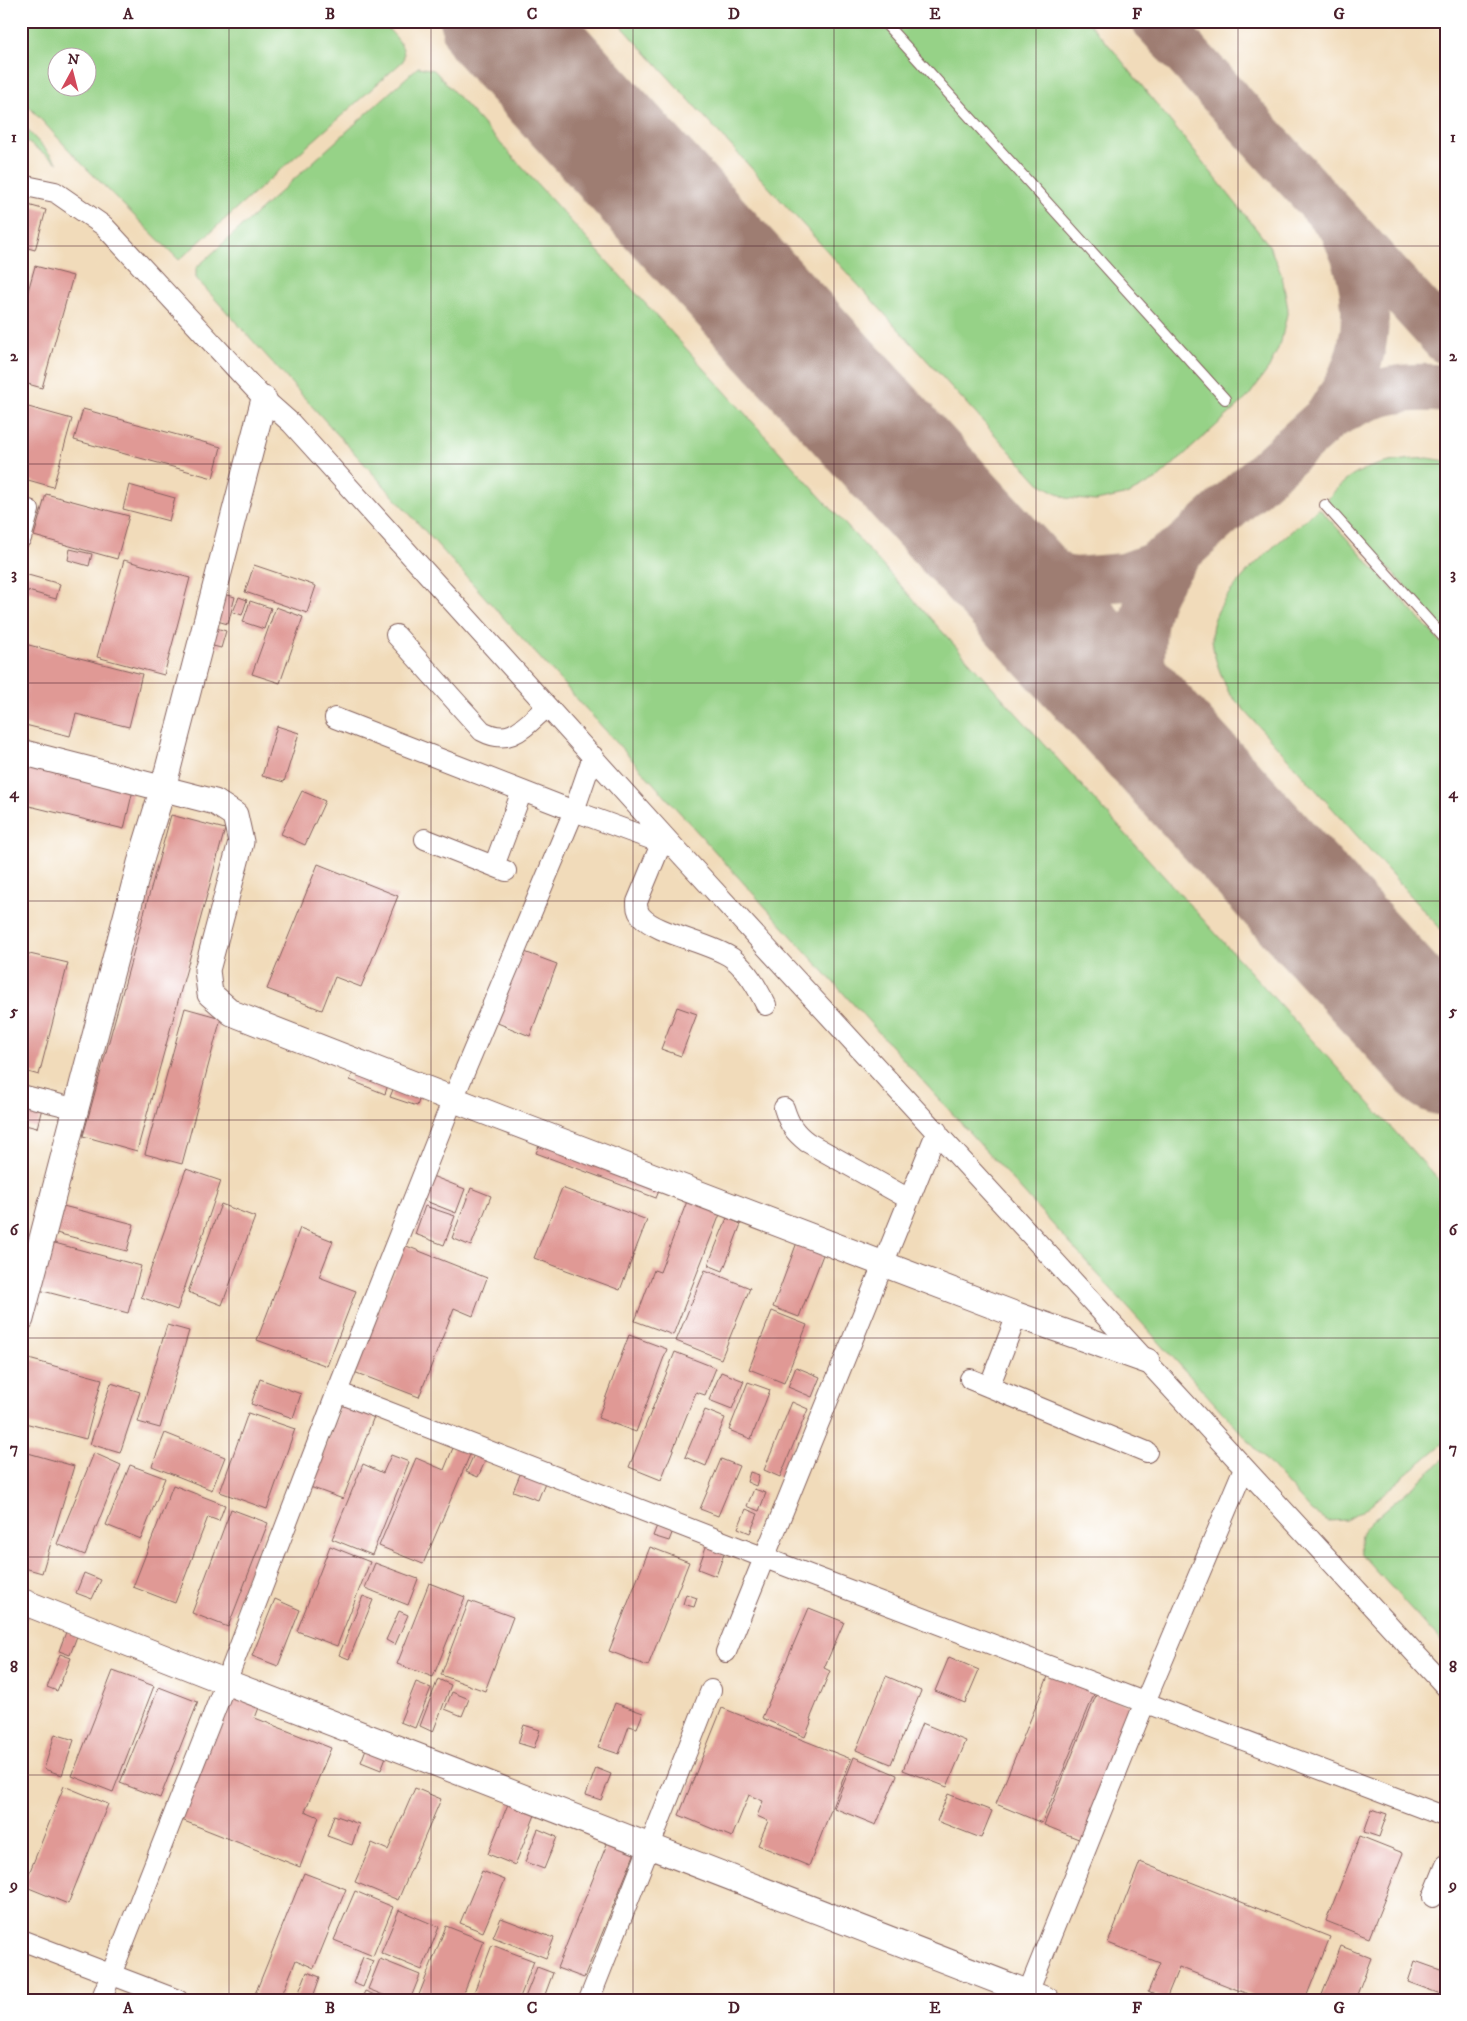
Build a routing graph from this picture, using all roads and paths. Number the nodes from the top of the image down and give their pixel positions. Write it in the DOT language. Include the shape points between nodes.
graph roads {
  1 [pos="883,21"];
  2 [pos="21,185"];
  3 [pos="264,399"];
  4 [pos="1225,399"];
  5 [pos="1325,504"];
  6 [pos="28,510"];
  7 [pos="21,538"];
  8 [pos="396,635"];
  9 [pos="1446,640"];
  10 [pos="547,707"];
  11 [pos="335,718"];
  12 [pos="21,752"];
  13 [pos="593,756"];
  14 [pos="163,788"];
  15 [pos="522,791"];
  16 [pos="574,811"];
  17 [pos="425,839"];
  18 [pos="668,846"];
  19 [pos="766,1004"];
  20 [pos="21,1095"];
  21 [pos="453,1099"];
  22 [pos="784,1108"];
  23 [pos="77,1110"];
  24 [pos="937,1131"];
  25 [pos="909,1199"];
  26 [pos="883,1263"];
  27 [pos="1017,1315"];
  28 [pos="21,1319"];
  29 [pos="1147,1361"];
  30 [pos="970,1379"];
  31 [pos="989,1387"];
  32 [pos="337,1392"];
  33 [pos="1147,1452"];
  34 [pos="1244,1468"];
  35 [pos="764,1558"];
  36 [pos="21,1601"];
  37 [pos="726,1652"];
  38 [pos="226,1682"];
  39 [pos="1446,1687"];
  40 [pos="711,1690"];
  41 [pos="1145,1702"];
  42 [pos="1446,1817"];
  43 [pos="651,1847"];
  44 [pos="1446,1865"];
  45 [pos="1432,1896"];
  46 [pos="21,1940"];
  47 [pos="111,1974"];
  48 [pos="1033,1997"];
  49 [pos="101,2000"];
  50 [pos="178,2000"];
  51 [pos="589,2000"];
  1 -- 4 [label="lane"];
  2 -- 3 [label="street" via="55,192 104,226"];
  3 -- 10 [label="street" via="291,423"];
  3 -- 14 [label="street"];
  5 -- 9 [label="lane"];
  6 -- 7 [label="street"];
  8 -- 10 [label="street" via="482,731 491,736 510,737"];
  10 -- 13 [label="street"];
  11 -- 15 [label="street"];
  12 -- 14 [label="street"];
  13 -- 16 [label="street"];
  13 -- 18 [label="street"];
  14 -- 21 [label="street" via="215,802 235,815 241,842 207,970 210,994 232,1012"];
  14 -- 23 [label="street" via="140,864"];
  15 -- 16 [label="street"];
  15 -- 17 [label="street" via="500,869"];
  16 -- 18 [label="street"];
  16 -- 21 [label="street"];
  18 -- 19 [label="street" via="637,902 637,910 654,926 731,958 745,970"];
  18 -- 24 [label="street"];
  20 -- 23 [label="street"];
  21 -- 26 [label="street"];
  21 -- 32 [label="street"];
  22 -- 25 [label="street" via="795,1133 807,1142"];
  23 -- 28 [label="street"];
  24 -- 25 [label="street"];
  24 -- 29 [label="street"];
  25 -- 26 [label="street"];
  26 -- 27 [label="street"];
  26 -- 35 [label="street"];
  27 -- 29 [label="street"];
  27 -- 31 [label="street"];
  29 -- 34 [label="street"];
  30 -- 31 [label="street"];
  31 -- 33 [label="street"];
  32 -- 35 [label="street"];
  32 -- 38 [label="street"];
  34 -- 39 [label="street"];
  34 -- 41 [label="street"];
  35 -- 37 [label="street"];
  35 -- 41 [label="street"];
  36 -- 38 [label="street"];
  38 -- 43 [label="street"];
  38 -- 47 [label="street"];
  40 -- 43 [label="street"];
  41 -- 42 [label="street"];
  41 -- 48 [label="street"];
  43 -- 48 [label="street"];
  43 -- 51 [label="street"];
  44 -- 45 [label="street"];
  46 -- 47 [label="street"];
  47 -- 49 [label="street"];
  47 -- 50 [label="street"];
}
